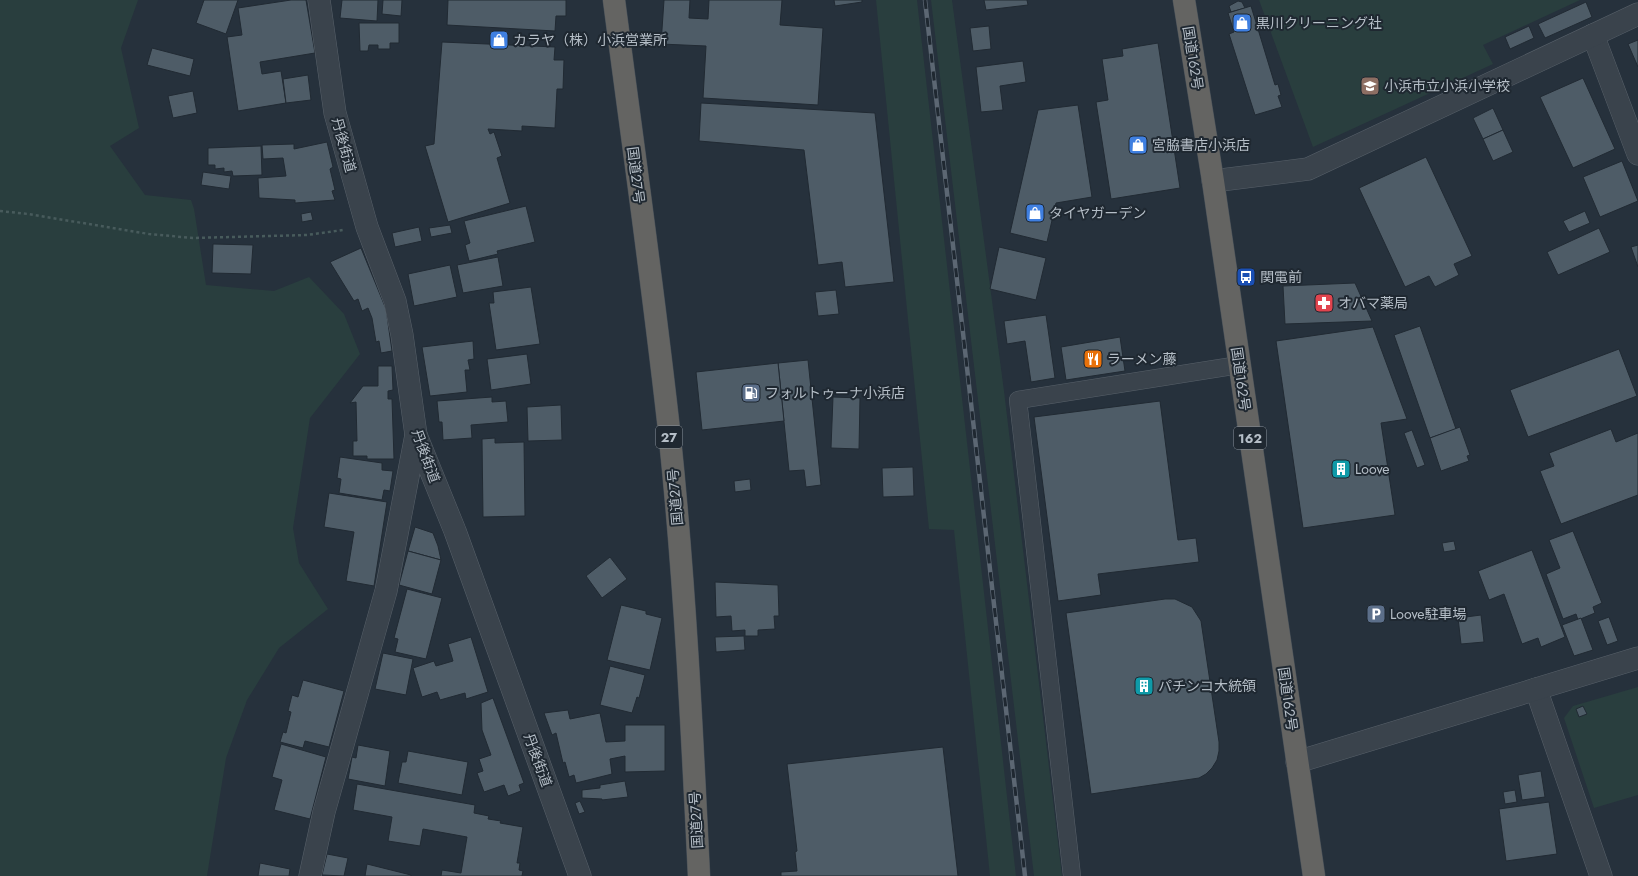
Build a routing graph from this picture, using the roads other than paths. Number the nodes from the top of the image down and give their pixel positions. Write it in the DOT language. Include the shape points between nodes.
graph roads {
  1 [pos="319,0"];
  2 [pos="614,0"];
  3 [pos="1184,0"];
  4 [pos="1638,14"];
  5 [pos="1593,35"];
  6 [pos="1638,154"];
  7 [pos="1213,181"];
  8 [pos="1239,365"];
  9 [pos="416,435"];
  10 [pos="1638,658"];
  11 [pos="1536,689"];
  12 [pos="1296,762"];
  13 [pos="310,876"];
  14 [pos="580,876"];
  15 [pos="699,876"];
  16 [pos="1072,876"];
  17 [pos="1314,876"];
  18 [pos="1601,876"];
  1 -- 9 [label="street, 丹後街道" via="335,113 367,226 395,301"];
  2 -- 15 [label="highway, 国道27号 / 27" via="670,440 687,638"];
  3 -- 7 [label="highway, 国道162号 / 162"];
  4 -- 5 [label="street"];
  5 -- 6 [label="street"];
  5 -- 7 [label="street" via="1308,169"];
  7 -- 8 [label="highway, 国道162号 / 162"];
  8 -- 12 [label="highway, 国道162号 / 162"];
  8 -- 16 [label="lane" via="1018,400"];
  9 -- 13 [label="street" via="386,591 324,812"];
  9 -- 14 [label="street, 丹後街道" via="455,531"];
  10 -- 11 [label="street"];
  11 -- 12 [label="street"];
  11 -- 18 [label="street"];
  12 -- 17 [label="highway, 国道162号 / 162"];
}
